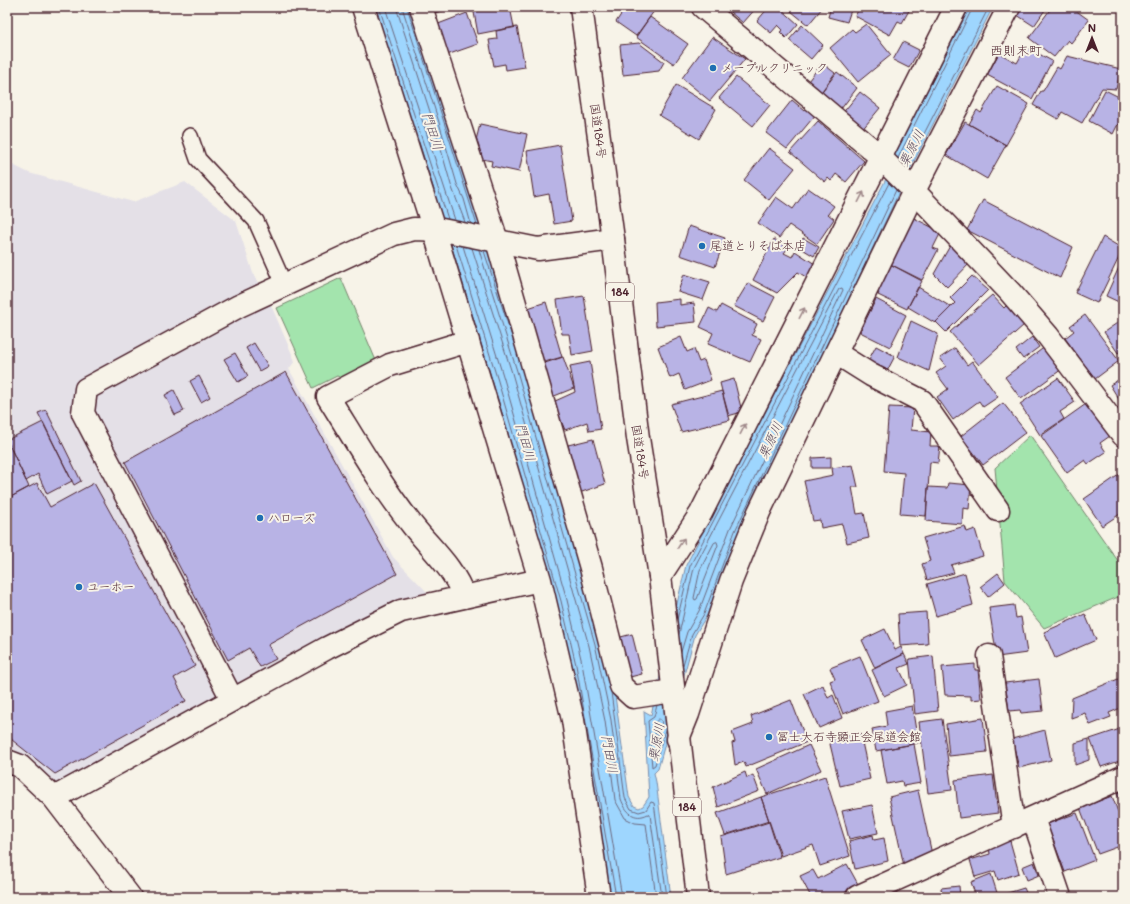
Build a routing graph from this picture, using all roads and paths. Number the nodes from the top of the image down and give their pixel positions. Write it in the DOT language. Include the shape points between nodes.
graph roads {
  1 [pos="363,7"];
  2 [pos="421,7"];
  3 [pos="580,7"];
  4 [pos="703,7"];
  5 [pos="956,7"];
  6 [pos="1009,7"];
  7 [pos="190,136"];
  8 [pos="882,161"];
  9 [pos="911,188"];
  10 [pos="438,230"];
  11 [pos="614,239"];
  12 [pos="491,240"];
  13 [pos="284,284"];
  14 [pos="468,341"];
  15 [pos="836,353"];
  16 [pos="1123,435"];
  17 [pos="998,510"];
  18 [pos="660,576"];
  19 [pos="540,580"];
  20 [pos="464,597"];
  21 [pos="989,656"];
  22 [pos="663,693"];
  23 [pos="232,699"];
  24 [pos="677,728"];
  25 [pos="7,761"];
  26 [pos="1123,777"];
  27 [pos="54,798"];
  28 [pos="1033,818"];
  29 [pos="1014,827"];
  30 [pos="130,897"];
  31 [pos="599,897"];
  32 [pos="698,897"];
  33 [pos="857,897"];
  34 [pos="1060,897"];
  1 -- 10 [label="main road"];
  2 -- 12 [label="main road"];
  3 -- 11 [label="main road, 国道184号 / 184"];
  4 -- 8 [label="main road" via="875,152"];
  5 -- 8 [label="main road"];
  6 -- 9 [label="main road"];
  7 -- 13 [label="lane" via="198,159 256,221"];
  8 -- 9 [label="main road"];
  18 -- 8 [label="main road, one-way" via="701,513"];
  9 -- 15 [label="main road"];
  9 -- 16 [label="main road" via="1010,292 1048,336"];
  10 -- 12 [label="main road"];
  10 -- 13 [label="main road" via="414,229 394,234"];
  10 -- 14 [label="main road"];
  11 -- 12 [label="main road" via="538,249"];
  11 -- 18 [label="main road, 国道184号 / 184" via="638,438"];
  12 -- 22 [label="main road" via="591,568 621,686 633,697"];
  13 -- 23 [label="main road" via="86,389 82,413"];
  14 -- 19 [label="main road"];
  14 -- 20 [label="main road" via="390,365 328,397 413,526 439,554 459,582"];
  15 -- 17 [label="main road" via="871,375 922,401"];
  15 -- 24 [label="main road" via="759,512 731,581 688,714"];
  18 -- 22 [label="main road, 国道184号 / 184"];
  19 -- 20 [label="main road"];
  19 -- 31 [label="main road" via="573,720"];
  20 -- 23 [label="main road" via="401,611"];
  21 -- 29 [label="main road"];
  22 -- 24 [label="main road, 国道184号 / 184"];
  23 -- 27 [label="main road"];
  24 -- 32 [label="main road, 国道184号 / 184"];
  25 -- 27 [label="main road" via="20,766"];
  26 -- 28 [label="main road"];
  27 -- 30 [label="main road"];
  28 -- 29 [label="main road"];
  28 -- 34 [label="main road"];
  29 -- 33 [label="main road"];
}
